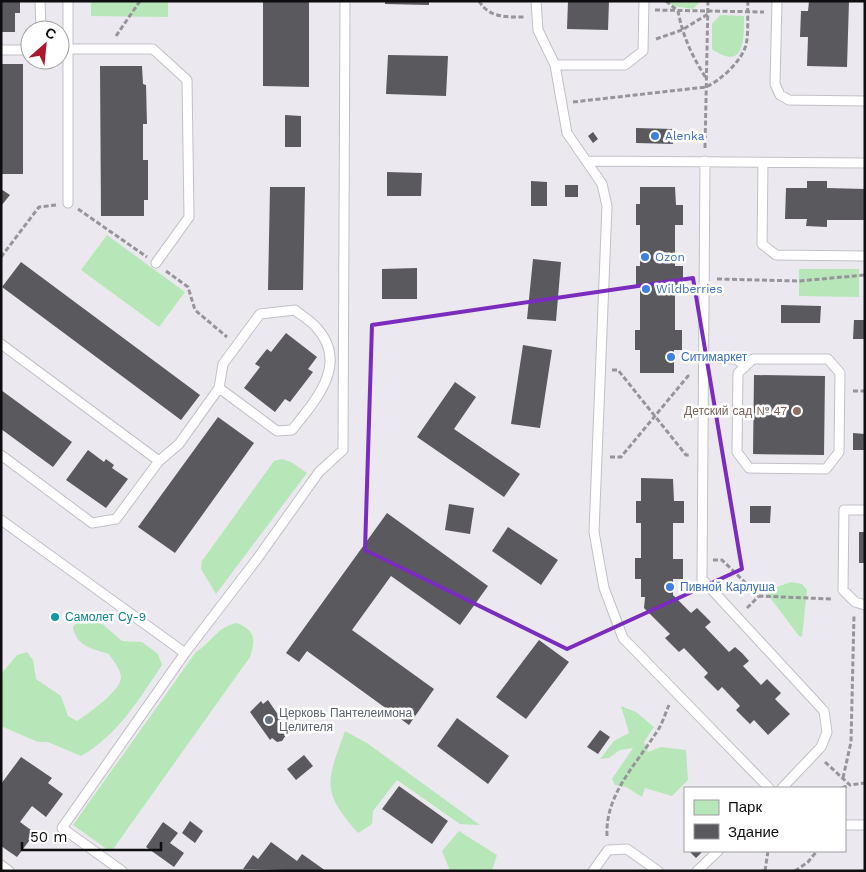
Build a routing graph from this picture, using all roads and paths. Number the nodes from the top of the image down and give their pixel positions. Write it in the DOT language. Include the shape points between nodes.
graph roads {
  1 [pos="40,1"];
  2 [pos="68,1"];
  3 [pos="140,1"];
  4 [pos="345,1"];
  5 [pos="479,1"];
  6 [pos="536,1"];
  7 [pos="666,1"];
  8 [pos="708,1"];
  9 [pos="748,1"];
  10 [pos="777,1"];
  11 [pos="644,6"];
  12 [pos="678,11"];
  13 [pos="708,12"];
  14 [pos="747,12"];
  15 [pos="777,13"];
  16 [pos="536,17"];
  17 [pos="41,20"];
  18 [pos="66,20"];
  19 [pos="682,30"];
  20 [pos="643,43"];
  21 [pos="70,48"];
  22 [pos="107,48"];
  23 [pos="1,50"];
  24 [pos="20,50"];
  25 [pos="555,66"];
  26 [pos="65,70"];
  27 [pos="707,78"];
  28 [pos="706,87"];
  29 [pos="865,101"];
  30 [pos="562,103"];
  31 [pos="588,161"];
  32 [pos="705,161"];
  33 [pos="763,163"];
  34 [pos="865,163"];
  35 [pos="68,203"];
  36 [pos="865,256"];
  37 [pos="1,257"];
  38 [pos="156,263"];
  39 [pos="865,275"];
  40 [pos="704,279"];
  41 [pos="1,344"];
  42 [pos="238,345"];
  43 [pos="704,358"];
  44 [pos="745,366"];
  45 [pos="600,369"];
  46 [pos="704,376"];
  47 [pos="219,388"];
  48 [pos="655,416"];
  49 [pos="703,455"];
  50 [pos="1,456"];
  51 [pos="597,456"];
  52 [pos="159,461"];
  53 [pos="865,510"];
  54 [pos="1,520"];
  55 [pos="703,560"];
  56 [pos="851,600"];
  57 [pos="865,605"];
  58 [pos="185,653"];
  59 [pos="675,692"];
  60 [pos="815,753"];
  61 [pos="843,778"];
  62 [pos="865,783"];
  63 [pos="850,785"];
  64 [pos="768,787"];
  65 [pos="783,787"];
  66 [pos="845,787"];
  67 [pos="846,825"];
  68 [pos="865,825"];
  69 [pos="608,850"];
  70 [pos="717,852"];
  71 [pos="768,852"];
  72 [pos="816,852"];
  73 [pos="1,865"];
  74 [pos="9,871"];
  75 [pos="122,871"];
  76 [pos="593,871"];
  77 [pos="658,871"];
  78 [pos="697,871"];
  79 [pos="765,871"];
  80 [pos="795,871"];
  1 -- 17 [label="lane"];
  2 -- 18 [label="lane"];
  3 -- 22 [label="path"];
  4 -- 58 [label="lane" via="343,450 319,472"];
  5 -- 16 [label="path" via="484,11 500,16"];
  6 -- 16 [label="lane"];
  7 -- 12 [label="path"];
  8 -- 13 [label="path"];
  9 -- 14 [label="path"];
  10 -- 15 [label="lane"];
  11 -- 12 [label="path"];
  11 -- 20 [label="lane"];
  12 -- 13 [label="path"];
  12 -- 19 [label="path"];
  13 -- 14 [label="path"];
  13 -- 19 [label="path"];
  13 -- 27 [label="path"];
  14 -- 15 [label="path"];
  14 -- 28 [label="path" via="746,45 719,81"];
  15 -- 29 [label="lane" via="775,84 780,95 790,100"];
  16 -- 25 [label="lane" via="538,30"];
  19 -- 20 [label="path"];
  19 -- 27 [label="path" via="691,54"];
  20 -- 25 [label="lane" via="643,51 625,65"];
  21 -- 22 [label="lane"];
  22 -- 38 [label="lane" via="153,49 188,80 189,217"];
  23 -- 24 [label="lane"];
  25 -- 30 [label="lane"];
  26 -- 35 [label="lane"];
  27 -- 28 [label="path"];
  28 -- 30 [label="path"];
  28 -- 32 [label="path"];
  30 -- 31 [label="lane" via="567,133"];
  31 -- 32 [label="lane"];
  31 -- 45 [label="lane" via="602,184 607,206"];
  32 -- 33 [label="lane"];
  32 -- 40 [label="lane"];
  33 -- 34 [label="lane"];
  33 -- 36 [label="lane" via="762,244 776,256"];
  35 -- 37 [label="path" via="39,207"];
  35 -- 38 [label="path"];
  38 -- 42 [label="path" via="188,287 195,310"];
  39 -- 40 [label="path" via="799,282"];
  40 -- 43 [label="lane"];
  41 -- 52 [label="lane"];
  42 -- 47 [label="lane" via="223,364"];
  42 -- 47 [label="lane" via="260,314 295,310 317,328 328,346 331,360 324,389 292,430 277,431"];
  43 -- 44 [label="lane" via="737,359"];
  43 -- 46 [label="lane"];
  44 -- 44 [label="lane" via="753,359 828,359 840,373 839,452 826,469 749,468 737,452 738,374"];
  45 -- 48 [label="path" via="618,370"];
  45 -- 51 [label="lane"];
  46 -- 48 [label="path" via="688,376"];
  46 -- 49 [label="lane"];
  47 -- 52 [label="lane" via="179,444"];
  48 -- 49 [label="path" via="686,455"];
  48 -- 51 [label="path" via="621,457"];
  49 -- 55 [label="lane"];
  50 -- 52 [label="lane" via="92,523 116,519"];
  51 -- 59 [label="lane" via="594,532 604,588 623,638"];
  53 -- 56 [label="lane" via="844,510 843,590"];
  54 -- 58 [label="lane"];
  55 -- 56 [label="path" via="722,560 759,596"];
  55 -- 60 [label="lane" via="702,579 824,711 827,732"];
  56 -- 57 [label="lane"];
  56 -- 61 [label="path" via="851,742"];
  58 -- 75 [label="lane" via="62,828"];
  59 -- 64 [label="lane"];
  59 -- 69 [label="path" via="658,731 617,790 607,822"];
  60 -- 61 [label="path"];
  60 -- 65 [label="lane"];
  61 -- 63 [label="path"];
  62 -- 63 [label="path"];
  63 -- 66 [label="path"];
  67 -- 68 [label="lane"];
  69 -- 76 [label="lane"];
  69 -- 77 [label="lane" via="627,849"];
  70 -- 78 [label="lane"];
  71 -- 79 [label="path"];
  72 -- 80 [label="path"];
  73 -- 74 [label="lane"];
}
